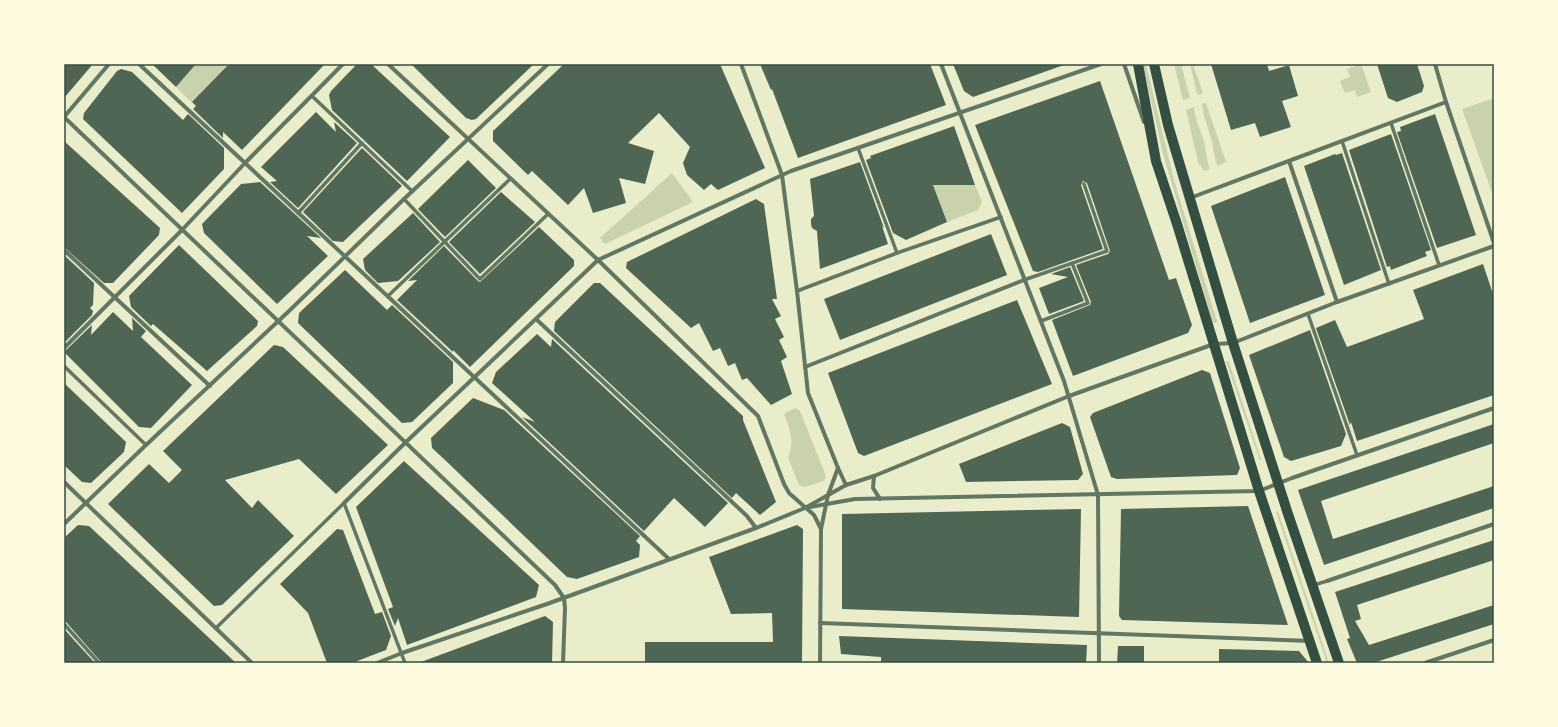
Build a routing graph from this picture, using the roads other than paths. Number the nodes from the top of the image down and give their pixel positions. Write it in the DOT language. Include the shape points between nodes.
graph roads {
  1 [pos="109,64"];
  2 [pos="139,64"];
  3 [pos="343,64"];
  4 [pos="388,64"];
  5 [pos="548,64"];
  6 [pos="741,64"];
  7 [pos="941,64"];
  8 [pos="1101,64"];
  9 [pos="1124,64"];
  10 [pos="1138,64"];
  11 [pos="1154,64"];
  12 [pos="1435,64"];
  13 [pos="312,96"];
  14 [pos="1446,102"];
  15 [pos="960,113"];
  16 [pos="64,117"];
  17 [pos="1391,123"];
  18 [pos="468,139"];
  19 [pos="1342,141"];
  20 [pos="362,143"];
  21 [pos="858,148"];
  22 [pos="1156,161"];
  23 [pos="1289,161"];
  24 [pos="245,163"];
  25 [pos="782,174"];
  26 [pos="510,179"];
  27 [pos="1084,184"];
  28 [pos="412,191"];
  29 [pos="1189,198"];
  30 [pos="404,199"];
  31 [pos="298,213"];
  32 [pos="548,214"];
  33 [pos="1001,217"];
  34 [pos="182,230"];
  35 [pos="444,242"];
  36 [pos="1494,242"];
  37 [pos="1494,246"];
  38 [pos="64,250"];
  39 [pos="897,253"];
  40 [pos="345,256"];
  41 [pos="598,260"];
  42 [pos="1072,263"];
  43 [pos="1440,265"];
  44 [pos="1024,280"];
  45 [pos="1389,284"];
  46 [pos="797,292"];
  47 [pos="388,296"];
  48 [pos="114,298"];
  49 [pos="1337,302"];
  50 [pos="1308,314"];
  51 [pos="536,319"];
  52 [pos="1041,321"];
  53 [pos="278,322"];
  54 [pos="1214,344"];
  55 [pos="1233,344"];
  56 [pos="64,348"];
  57 [pos="64,366"];
  58 [pos="804,367"];
  59 [pos="475,378"];
  60 [pos="210,386"];
  61 [pos="1069,396"];
  62 [pos="1494,408"];
  63 [pos="406,442"];
  64 [pos="146,445"];
  65 [pos="1357,455"];
  66 [pos="838,468"];
  67 [pos="874,476"];
  68 [pos="64,482"];
  69 [pos="1279,483"];
  70 [pos="846,485"];
  71 [pos="1259,492"];
  72 [pos="828,495"];
  73 [pos="1098,495"];
  74 [pos="880,499"];
  75 [pos="344,502"];
  76 [pos="86,503"];
  77 [pos="826,503"];
  78 [pos="805,508"];
  79 [pos="64,524"];
  80 [pos="1494,524"];
  81 [pos="756,528"];
  82 [pos="821,529"];
  83 [pos="669,559"];
  84 [pos="1328,581"];
  85 [pos="1313,586"];
  86 [pos="564,598"];
  87 [pos="820,623"];
  88 [pos="64,624"];
  89 [pos="216,628"];
  90 [pos="1099,633"];
  91 [pos="1494,640"];
  92 [pos="1310,641"];
  93 [pos="402,654"];
  94 [pos="100,663"];
  95 [pos="252,663"];
  96 [pos="377,663"];
  97 [pos="405,663"];
  98 [pos="563,663"];
  99 [pos="820,663"];
  100 [pos="1099,663"];
  101 [pos="1317,663"];
  102 [pos="1339,663"];
  103 [pos="1425,663"];
  1 -- 16 [label="street"];
  2 -- 24 [label="street"];
  3 -- 13 [label="street"];
  4 -- 18 [label="street"];
  5 -- 18 [label="street"];
  6 -- 25 [label="street"];
  7 -- 15 [label="street"];
  8 -- 15 [label="street"];
  9 -- 22 [label="street"];
  10 -- 22 [label="main road"];
  11 -- 29 [label="main road"];
  12 -- 14 [label="street"];
  13 -- 20 [label="street"];
  13 -- 24 [label="street"];
  14 -- 17 [label="street"];
  14 -- 36 [label="street"];
  15 -- 21 [label="street"];
  15 -- 33 [label="street"];
  16 -- 34 [label="street"];
  17 -- 19 [label="street"];
  17 -- 43 [label="street"];
  18 -- 26 [label="street"];
  18 -- 28 [label="street"];
  19 -- 23 [label="street"];
  19 -- 45 [label="street"];
  20 -- 28 [label="street"];
  20 -- 31 [label="street"];
  21 -- 25 [label="street"];
  21 -- 39 [label="street"];
  22 -- 54 [label="main road"];
  23 -- 29 [label="street"];
  23 -- 49 [label="street"];
  24 -- 31 [label="street"];
  24 -- 34 [label="street"];
  25 -- 41 [label="street"];
  25 -- 46 [label="street"];
  26 -- 32 [label="street"];
  26 -- 35 [label="street"];
  27 -- 42 [label="street" via="1107,251"];
  28 -- 30 [label="street"];
  29 -- 55 [label="main road"];
  30 -- 35 [label="street"];
  30 -- 40 [label="street"];
  31 -- 40 [label="street"];
  32 -- 35 [label="street" via="480,279"];
  32 -- 41 [label="street"];
  33 -- 39 [label="street"];
  33 -- 44 [label="street"];
  34 -- 48 [label="street"];
  34 -- 53 [label="street"];
  35 -- 47 [label="street"];
  37 -- 43 [label="street"];
  38 -- 48 [label="street"];
  39 -- 46 [label="street"];
  40 -- 47 [label="street"];
  40 -- 53 [label="street"];
  41 -- 51 [label="street"];
  41 -- 78 [label="street" via="758,416 784,484 789,493"];
  42 -- 44 [label="street"];
  42 -- 52 [label="street" via="1088,303"];
  43 -- 45 [label="street"];
  44 -- 52 [label="street"];
  44 -- 58 [label="street"];
  45 -- 49 [label="street"];
  46 -- 58 [label="street"];
  47 -- 59 [label="street"];
  48 -- 56 [label="street"];
  48 -- 60 [label="street"];
  49 -- 50 [label="street"];
  50 -- 55 [label="street"];
  50 -- 65 [label="street"];
  51 -- 59 [label="street"];
  51 -- 81 [label="street" via="747,516"];
  52 -- 61 [label="street"];
  53 -- 60 [label="street"];
  53 -- 63 [label="street"];
  54 -- 55 [label="street"];
  54 -- 61 [label="street"];
  54 -- 71 [label="main road"];
  55 -- 69 [label="main road"];
  57 -- 64 [label="street"];
  58 -- 66 [label="street" via="808,393"];
  59 -- 63 [label="street"];
  59 -- 83 [label="street"];
  60 -- 64 [label="street"];
  61 -- 67 [label="street"];
  61 -- 73 [label="street"];
  62 -- 65 [label="street"];
  63 -- 75 [label="street"];
  63 -- 86 [label="street" via="554,585"];
  64 -- 76 [label="street"];
  65 -- 69 [label="street"];
  66 -- 70 [label="street"];
  66 -- 72 [label="street"];
  67 -- 70 [label="street"];
  67 -- 74 [label="street" via="874,488"];
  68 -- 76 [label="street"];
  69 -- 71 [label="street"];
  69 -- 85 [label="main road"];
  70 -- 72 [label="street"];
  71 -- 73 [label="street"];
  71 -- 92 [label="main road"];
  72 -- 77 [label="street"];
  72 -- 78 [label="street"];
  73 -- 74 [label="street"];
  73 -- 90 [label="street"];
  74 -- 77 [label="street" via="851,499"];
  75 -- 89 [label="street"];
  75 -- 93 [label="street"];
  76 -- 79 [label="street"];
  76 -- 89 [label="street"];
  77 -- 78 [label="street"];
  77 -- 82 [label="street"];
  78 -- 81 [label="street"];
  78 -- 82 [label="street" via="814,515"];
  80 -- 84 [label="street"];
  81 -- 83 [label="street"];
  82 -- 87 [label="street"];
  83 -- 86 [label="street"];
  84 -- 85 [label="street"];
  85 -- 102 [label="main road"];
  86 -- 93 [label="street"];
  86 -- 98 [label="street"];
  87 -- 90 [label="street"];
  87 -- 99 [label="street"];
  88 -- 94 [label="street"];
  89 -- 95 [label="street"];
  90 -- 92 [label="street"];
  90 -- 100 [label="street"];
  91 -- 103 [label="street"];
  92 -- 101 [label="main road"];
  93 -- 96 [label="street"];
  93 -- 97 [label="street"];
}
